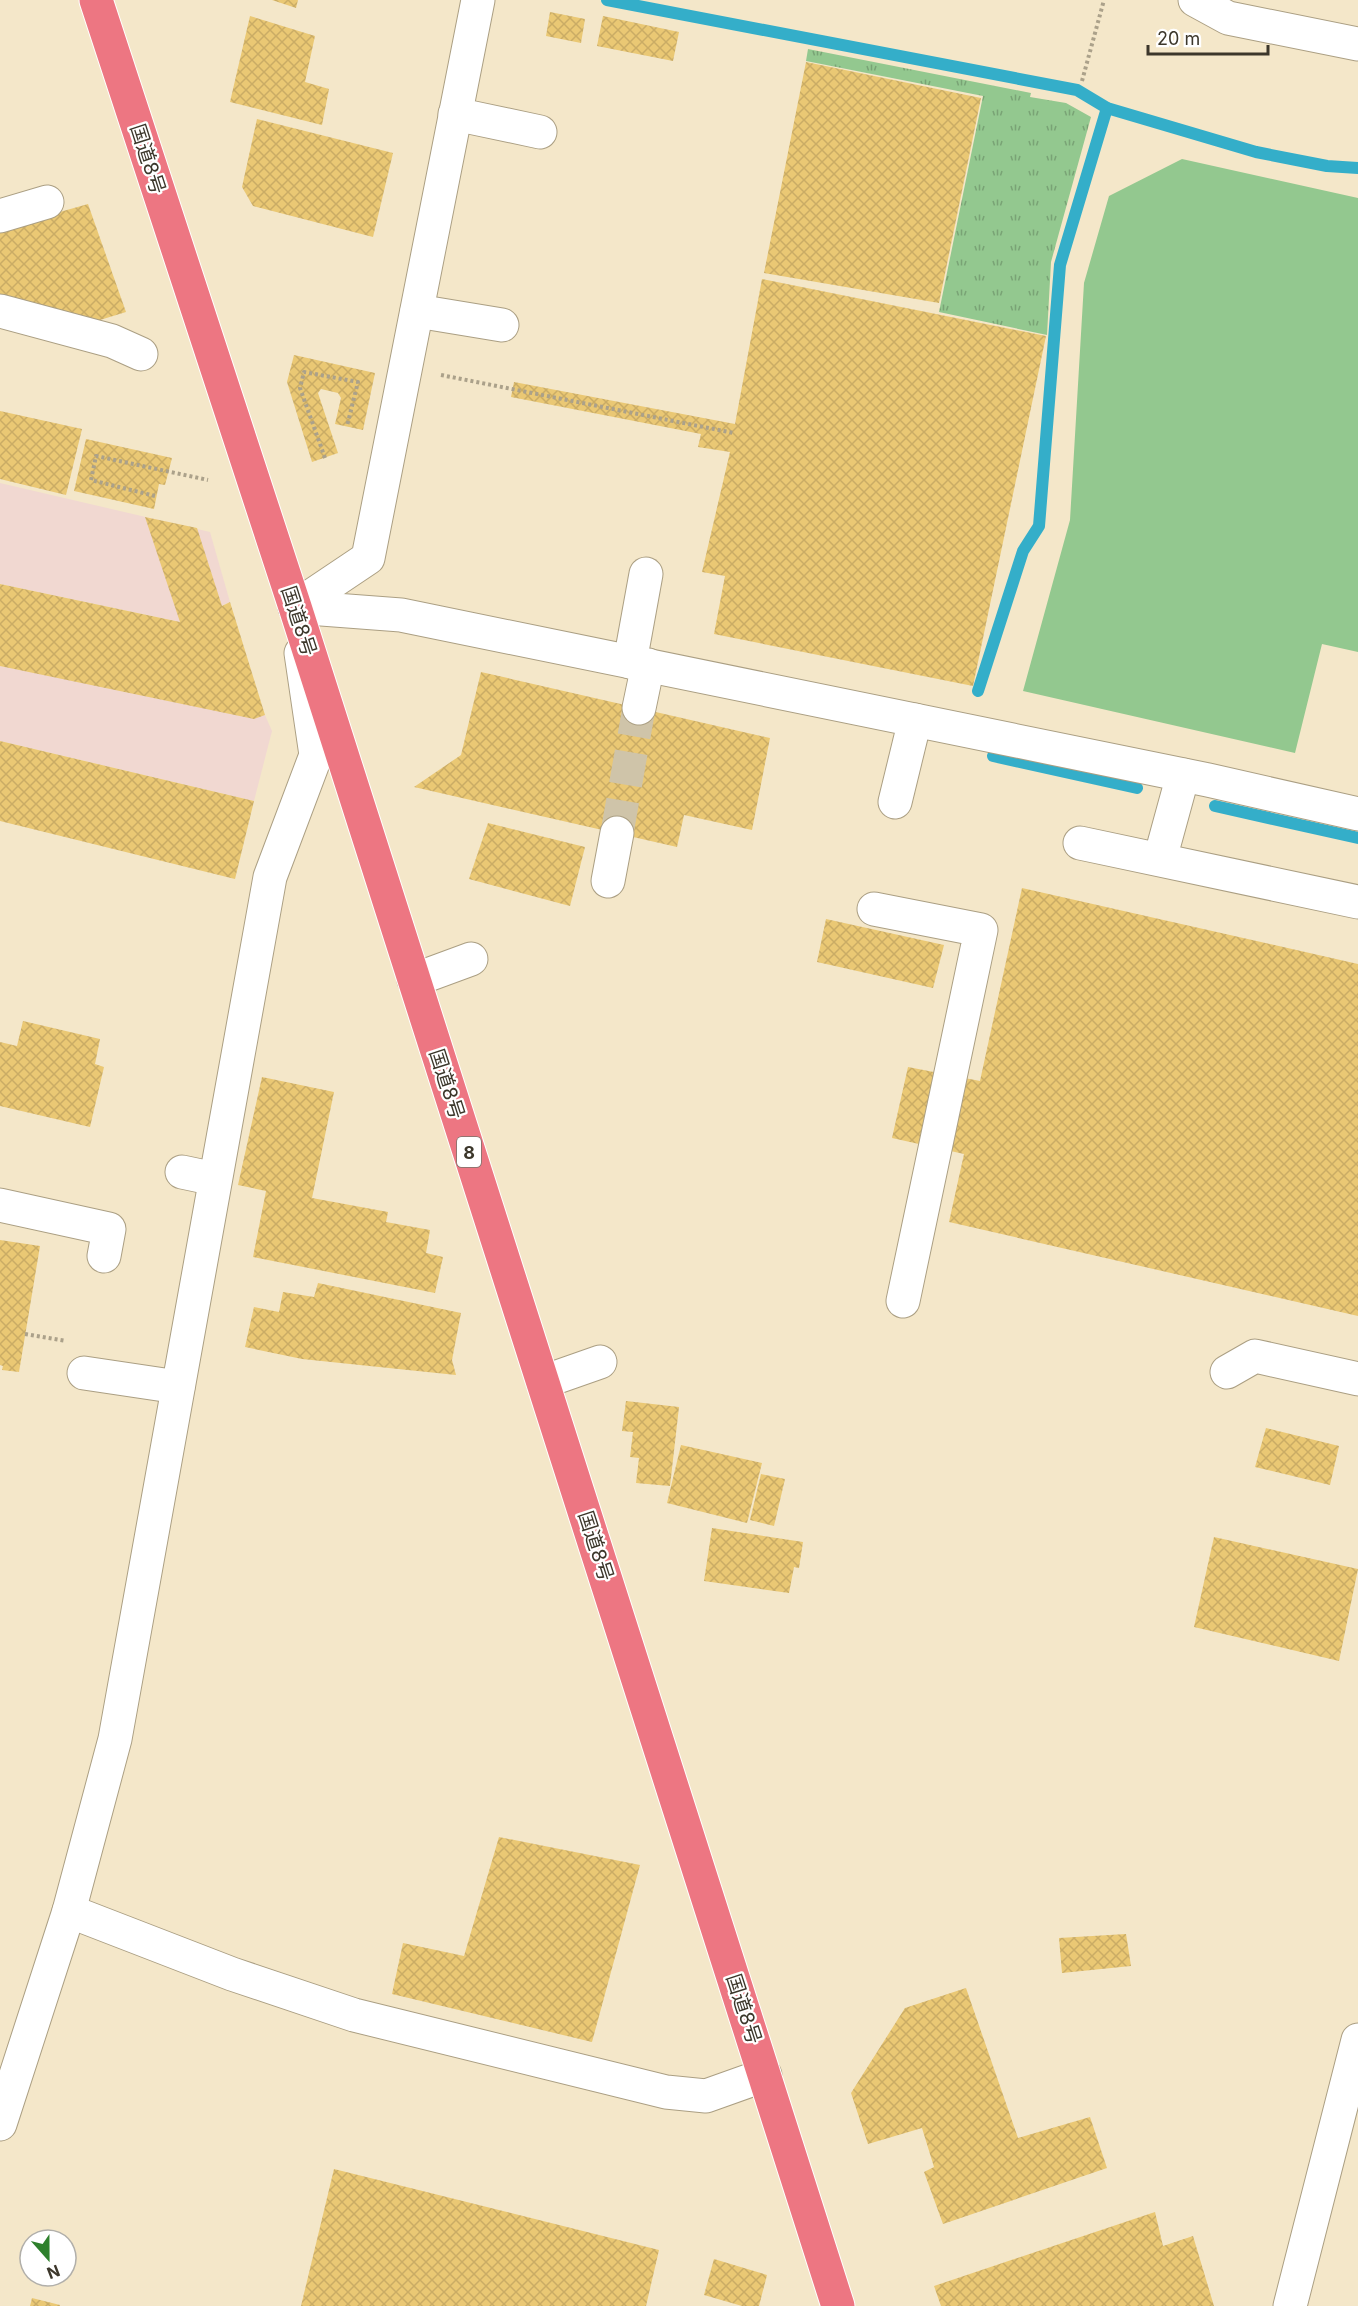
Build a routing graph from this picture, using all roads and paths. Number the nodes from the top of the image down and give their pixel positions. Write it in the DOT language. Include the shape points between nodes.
graph roads {
  1 [pos="96,0"];
  2 [pos="478,0"];
  3 [pos="1104,0"];
  4 [pos="1195,0"];
  5 [pos="1358,44"];
  6 [pos="1082,81"];
  7 [pos="455,114"];
  8 [pos="540,132"];
  9 [pos="47,202"];
  10 [pos="0,216"];
  11 [pos="417,310"];
  12 [pos="0,311"];
  13 [pos="502,325"];
  14 [pos="141,354"];
  15 [pos="439,375"];
  16 [pos="347,426"];
  17 [pos="734,433"];
  18 [pos="325,458"];
  19 [pos="208,480"];
  20 [pos="155,496"];
  21 [pos="646,574"];
  22 [pos="295,607"];
  23 [pos="639,664"];
  24 [pos="639,708"];
  25 [pos="915,720"];
  26 [pos="1183,775"];
  27 [pos="896,802"];
  28 [pos="1358,814"];
  29 [pos="616,833"];
  30 [pos="1080,843"];
  31 [pos="1160,859"];
  32 [pos="608,881"];
  33 [pos="1358,902"];
  34 [pos="874,909"];
  35 [pos="471,959"];
  36 [pos="414,980"];
  37 [pos="182,1172"];
  38 [pos="216,1179"];
  39 [pos="0,1205"];
  40 [pos="104,1256"];
  41 [pos="903,1301"];
  42 [pos="600,1362"];
  43 [pos="1227,1372"];
  44 [pos="84,1373"];
  45 [pos="1358,1379"];
  46 [pos="543,1382"];
  47 [pos="178,1387"];
  48 [pos="69,1911"];
  49 [pos="1358,2040"];
  50 [pos="765,2074"];
  51 [pos="0,2124"];
  52 [pos="838,2306"];
  53 [pos="1290,2306"];
  1 -- 22 [label="highway, 国道8号 / 8"];
  2 -- 7 [label="street"];
  3 -- 6 [label="path"];
  4 -- 5 [label="street" via="1228,18"];
  7 -- 8 [label="street"];
  7 -- 11 [label="street"];
  9 -- 10 [label="street"];
  11 -- 13 [label="street"];
  11 -- 22 [label="street" via="368,558"];
  12 -- 14 [label="street" via="112,341"];
  15 -- 17 [label="path"];
  16 -- 18 [label="path" via="358,382 304,372 300,388"];
  19 -- 20 [label="path" via="96,456 91,480"];
  21 -- 23 [label="street"];
  22 -- 23 [label="street" via="401,615"];
  22 -- 36 [label="highway, 国道8号 / 8"];
  22 -- 38 [label="street" via="316,755 270,877"];
  23 -- 24 [label="street"];
  23 -- 25 [label="street"];
  25 -- 26 [label="street"];
  25 -- 27 [label="street"];
  26 -- 28 [label="street"];
  26 -- 31 [label="street"];
  29 -- 32 [label="street"];
  30 -- 31 [label="street"];
  31 -- 33 [label="street"];
  34 -- 41 [label="street" via="981,930"];
  35 -- 36 [label="street"];
  36 -- 46 [label="highway, 国道8号 / 8"];
  37 -- 38 [label="street"];
  38 -- 47 [label="street"];
  39 -- 40 [label="street" via="110,1229"];
  42 -- 46 [label="street"];
  43 -- 45 [label="street" via="1255,1356"];
  44 -- 47 [label="street"];
  46 -- 50 [label="highway, 国道8号 / 8"];
  47 -- 48 [label="street" via="115,1739"];
  48 -- 50 [label="street" via="227,1986 666,2092 706,2096"];
  48 -- 51 [label="street"];
  49 -- 53 [label="street"];
  50 -- 52 [label="highway, 国道8号 / 8"];
}
